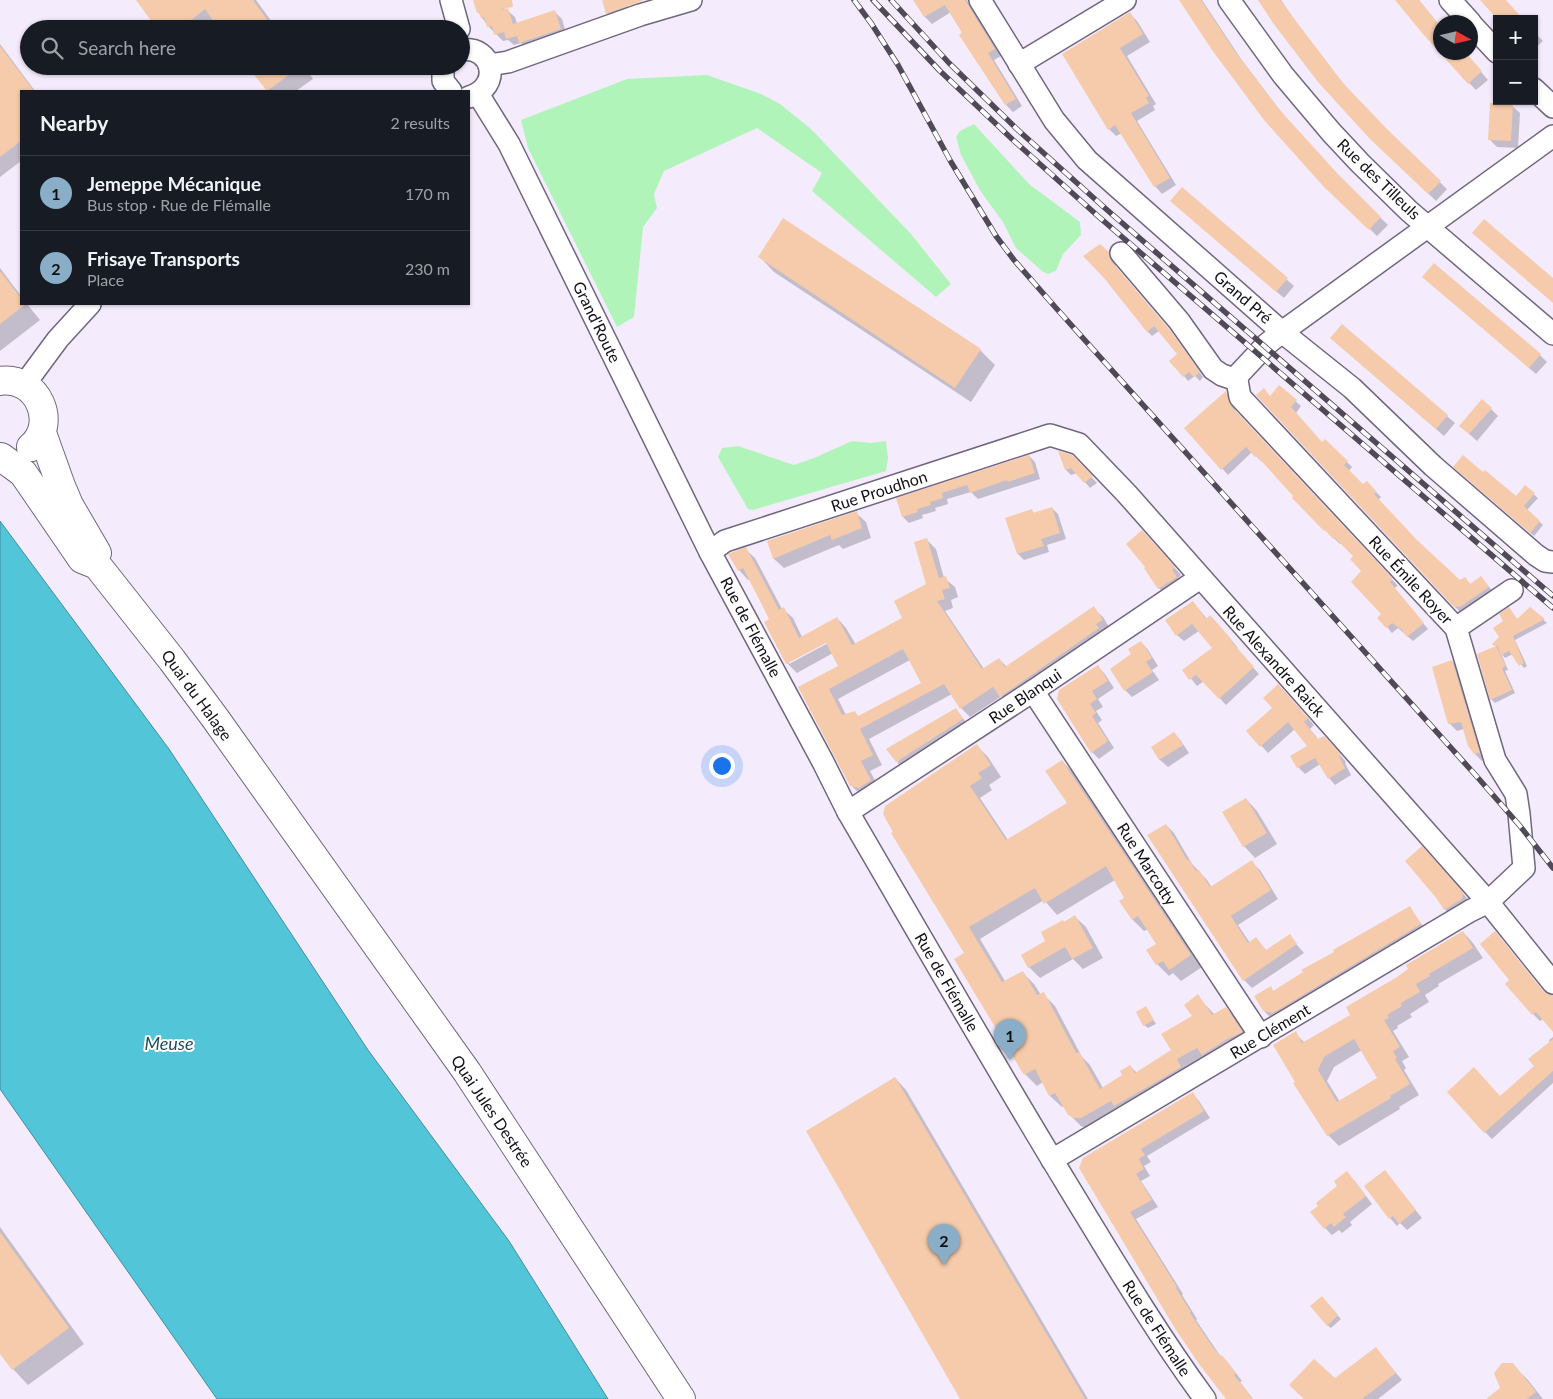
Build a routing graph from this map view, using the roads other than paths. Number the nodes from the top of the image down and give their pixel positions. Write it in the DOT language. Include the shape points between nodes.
graph roads {
  1 [pos="451,0"];
  2 [pos="691,0"];
  3 [pos="980,0"];
  4 [pos="1125,0"];
  5 [pos="1229,0"];
  6 [pos="1450,0"];
  7 [pos="637,8"];
  8 [pos="1463,15"];
  9 [pos="456,20"];
  10 [pos="1478,32"];
  11 [pos="1493,48"];
  12 [pos="470,49"];
  13 [pos="489,64"];
  14 [pos="1019,64"];
  15 [pos="443,75"];
  16 [pos="447,90"];
  17 [pos="1538,93"];
  18 [pos="473,96"];
  19 [pos="1553,107"];
  20 [pos="1553,136"];
  21 [pos="1427,226"];
  22 [pos="1122,253"];
  23 [pos="89,305"];
  24 [pos="1282,332"];
  25 [pos="1553,334"];
  26 [pos="1237,380"];
  27 [pos="12,383"];
  28 [pos="42,433"];
  29 [pos="1050,435"];
  30 [pos="0,457"];
  31 [pos="710,552"];
  32 [pos="1549,562"];
  33 [pos="97,565"];
  34 [pos="1200,578"];
  35 [pos="1512,590"];
  36 [pos="1456,628"];
  37 [pos="1033,691"];
  38 [pos="848,812"];
  39 [pos="294,829"];
  40 [pos="1488,902"];
  41 [pos="1553,982"];
  42 [pos="1261,1037"];
  43 [pos="1052,1160"];
  44 [pos="681,1399"];
  45 [pos="1205,1399"];
  1 -- 9 [label="street"];
  2 -- 7 [label="street"];
  3 -- 14 [label="street, Grand Pré"];
  4 -- 14 [label="street"];
  5 -- 21 [label="street, Rue des Tilleuls" via="1275,64 1331,132"];
  6 -- 8 [label="street"];
  7 -- 13 [label="street" via="508,62"];
  10 -- 11 [label="street"];
  12 -- 13 [label="street" via="481,54"];
  13 -- 18 [label="street, Grand'Route" via="490,78 483,90"];
  14 -- 24 [label="street, Grand Pré" via="1054,120 1088,160"];
  15 -- 16 [label="street"];
  17 -- 19 [label="street"];
  18 -- 31 [label="street, Grand'Route" via="509,144"];
  20 -- 21 [label="street"];
  21 -- 24 [label="street"];
  21 -- 25 [label="street, Rue des Tilleuls"];
  22 -- 26 [label="street" via="1179,321 1213,369"];
  23 -- 27 [label="street"];
  24 -- 26 [label="street" via="1267,344"];
  24 -- 32 [label="street, Grand Pré" via="1352,388 1437,469"];
  26 -- 36 [label="street, Rue Émile Royer" via="1240,397"];
  27 -- 28 [label="main road, Quai du Halage" via="33,392 40,400 44,422"];
  28 -- 30 [label="main road, Quai du Halage" via="26,452 14,457"];
  28 -- 33 [label="main road, Quai du Halage" via="66,499 97,551"];
  29 -- 31 [label="street, Rue Proudhon" via="725,541"];
  29 -- 34 [label="street, Rue Alexandre Raick" via="1079,444"];
  30 -- 33 [label="main road, Quai du Halage" via="23,473 82,559"];
  31 -- 38 [label="street, Rue de Flémalle"];
  33 -- 39 [label="main road, Quai du Halage" via="172,660"];
  34 -- 37 [label="street, Rue Blanqui"];
  34 -- 40 [label="street, Rue Alexandre Raick"];
  35 -- 36 [label="street"];
  36 -- 40 [label="street, Rue Émile Royer" via="1495,760 1516,794 1519,814 1524,868"];
  37 -- 38 [label="street, Rue Blanqui"];
  37 -- 42 [label="street, Rue Marcotty"];
  38 -- 43 [label="street, Rue de Flémalle"];
  39 -- 44 [label="main road, Quai Jules Destrée" via="472,1080"];
  40 -- 41 [label="street"];
  40 -- 42 [label="street, Rue Clément"];
  42 -- 43 [label="street, Rue Clément"];
  43 -- 45 [label="street, Rue de Flémalle" via="1127,1284"];
}
